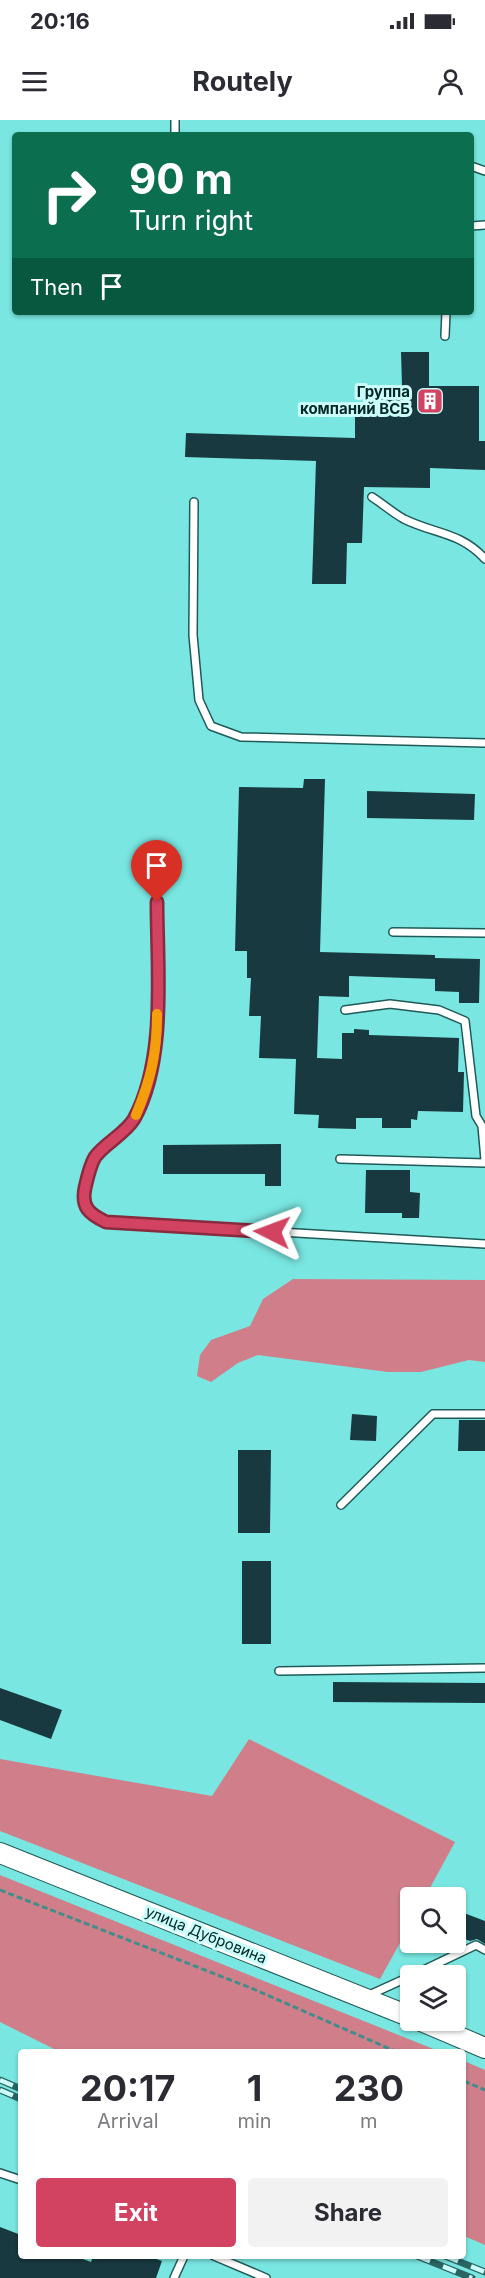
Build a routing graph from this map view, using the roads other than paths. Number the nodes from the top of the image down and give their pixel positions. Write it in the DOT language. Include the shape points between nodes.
graph roads {
  1 [pos="446,315"];
  2 [pos="445,336"];
  3 [pos="372,497"];
  4 [pos="194,502"];
  5 [pos="485,559"];
  6 [pos="485,743"];
  7 [pos="157,902"];
  8 [pos="393,932"];
  9 [pos="485,933"];
  10 [pos="345,1010"];
  11 [pos="340,1159"];
  12 [pos="485,1162"];
  13 [pos="485,1244"];
  14 [pos="485,1414"];
  15 [pos="341,1505"];
  16 [pos="485,1668"];
  17 [pos="279,1671"];
  18 [pos="0,1853"];
  19 [pos="485,1950"];
  20 [pos="434,1965"];
  21 [pos="400,1981"];
  22 [pos="364,1998"];
  23 [pos="400,2013"];
  24 [pos="444,2031"];
  25 [pos="485,2049"];
  26 [pos="0,2172"];
  27 [pos="18,2179"];
  28 [pos="183,2259"];
  29 [pos="221,2259"];
  30 [pos="174,2278"];
  31 [pos="266,2278"];
  1 -- 2 [label="lane"];
  3 -- 5 [label="lane" via="405,519 474,547"];
  4 -- 6 [label="lane" via="193,635 199,700 211,726 241,737"];
  7 -- 13 [label="lane" via="157,1035 150,1081 133,1120 94,1158 84,1206 91,1215 106,1222"];
  8 -- 9 [label="lane"];
  10 -- 12 [label="lane" via="390,1004 439,1010 465,1021"];
  11 -- 12 [label="lane"];
  14 -- 15 [label="lane" via="433,1414"];
  16 -- 17 [label="lane"];
  18 -- 22 [label="main road, улица Дубровина"];
  19 -- 20 [label="lane" via="476,1945"];
  21 -- 22 [label="lane"];
  22 -- 23 [label="main road, улица Дубровина"];
  24 -- 25 [label="main road"];
  26 -- 27 [label="lane"];
  28 -- 30 [label="lane"];
  29 -- 31 [label="lane"];
}
